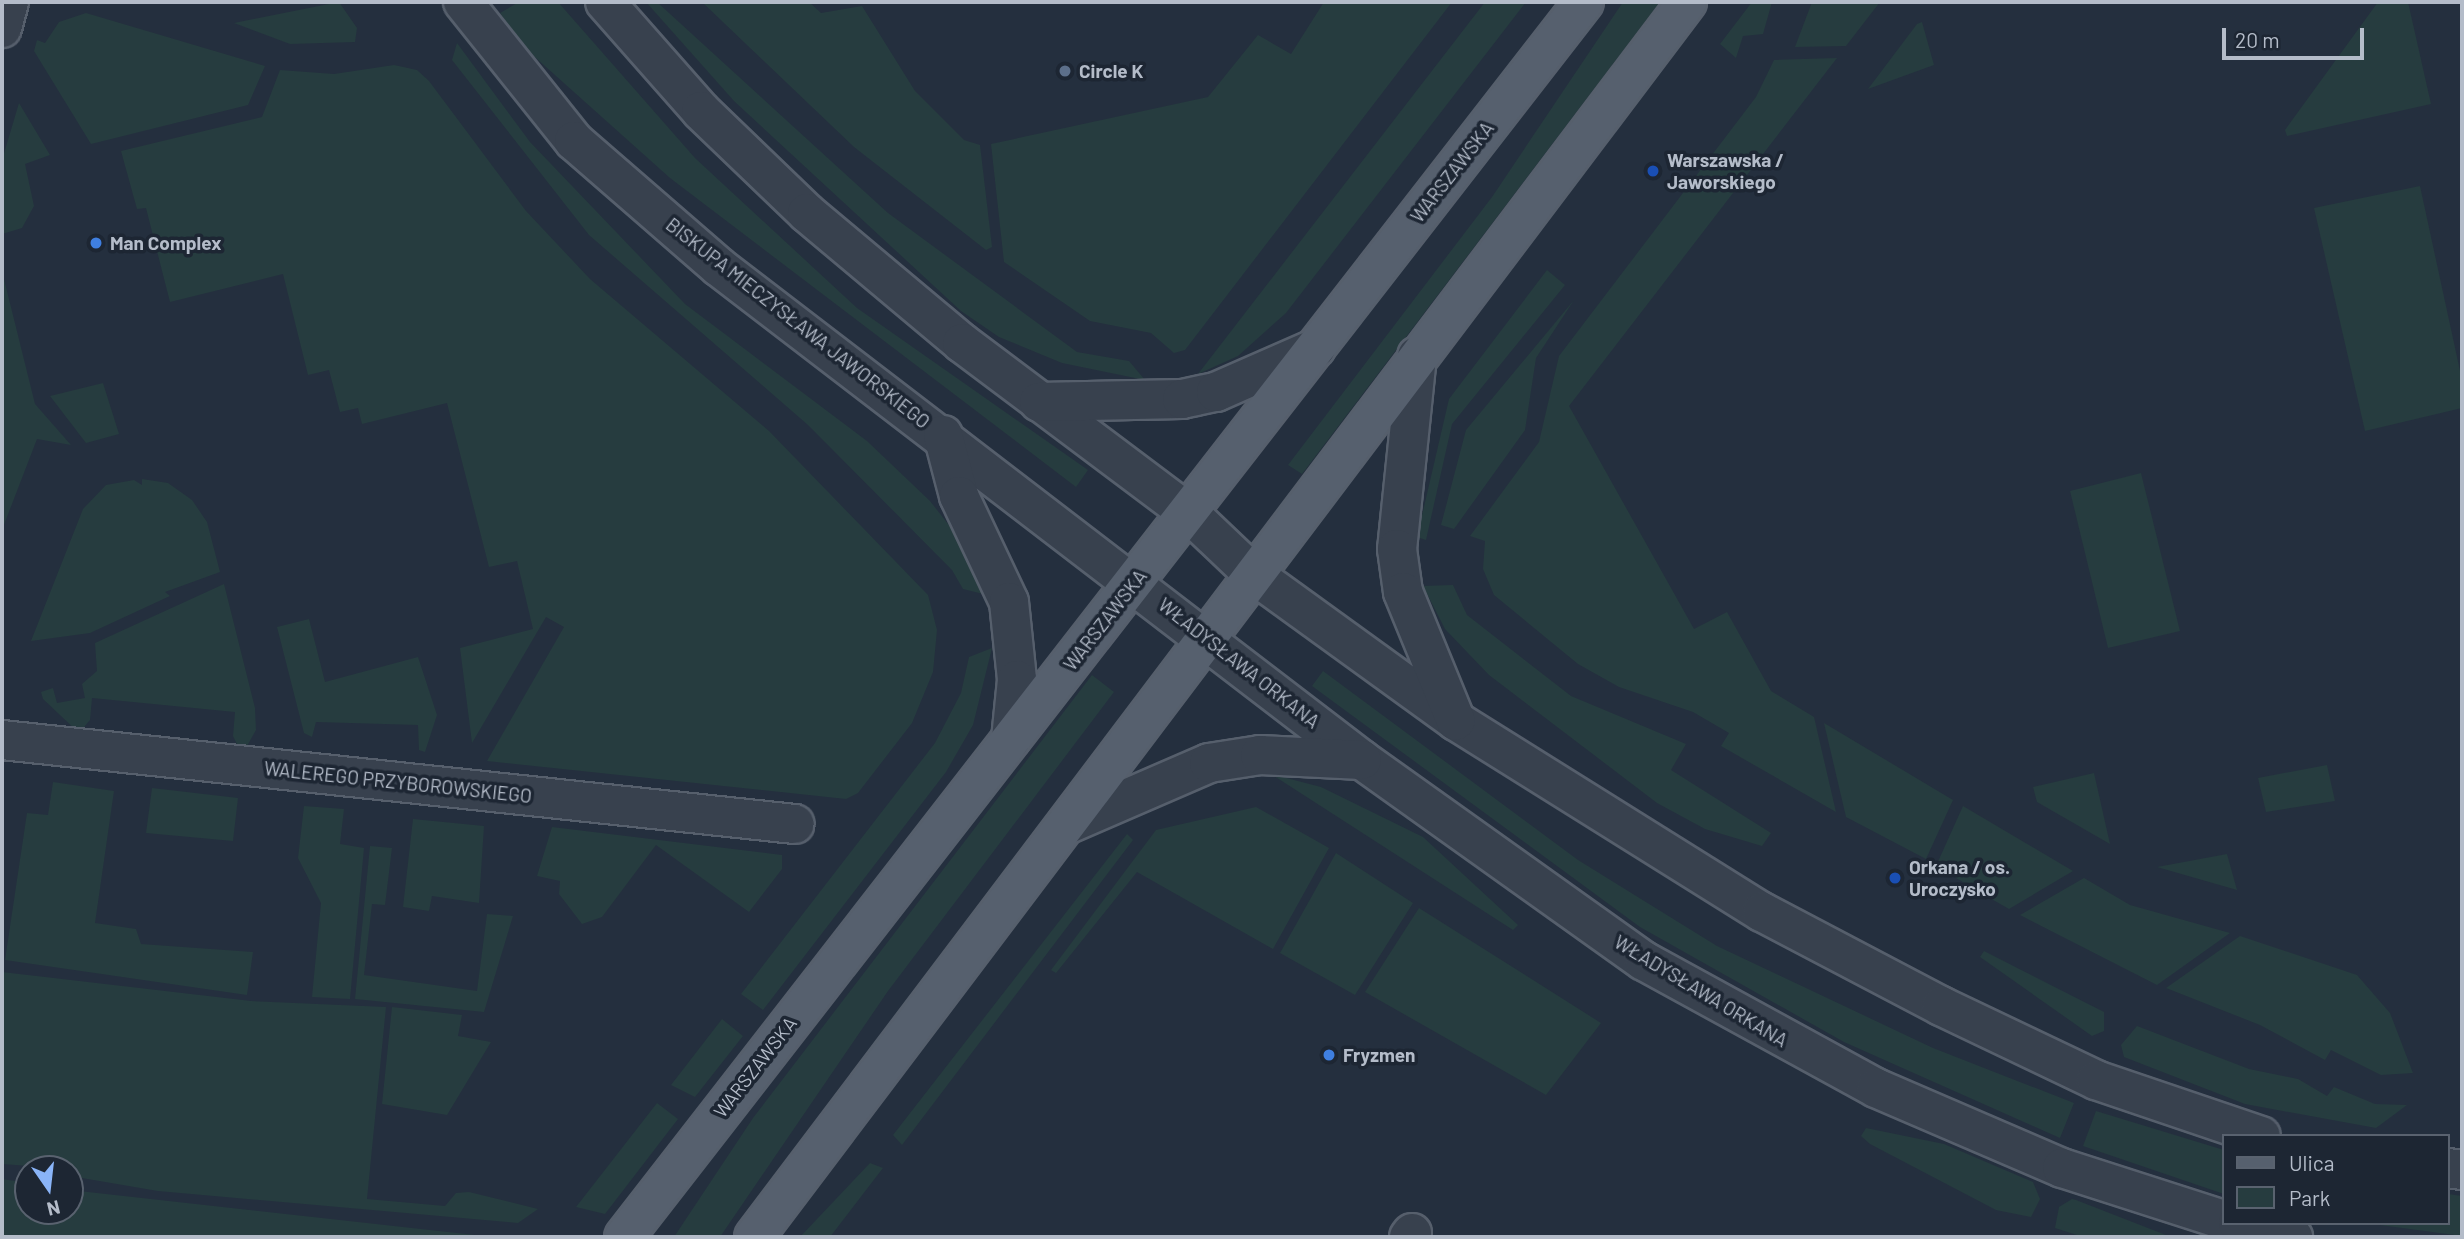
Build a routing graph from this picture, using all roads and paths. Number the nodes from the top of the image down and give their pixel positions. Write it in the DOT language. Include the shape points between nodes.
graph roads {
  1 [pos="9,2"];
  2 [pos="463,2"];
  3 [pos="605,2"];
  4 [pos="1584,2"];
  5 [pos="1687,2"];
  6 [pos="2,28"];
  7 [pos="1316,348"];
  8 [pos="1417,356"];
  9 [pos="1039,402"];
  10 [pos="943,435"];
  11 [pos="1190,514"];
  12 [pos="1253,574"];
  13 [pos="1136,581"];
  14 [pos="1206,636"];
  15 [pos="1456,721"];
  16 [pos="2,740"];
  17 [pos="1011,740"];
  18 [pos="1363,760"];
  19 [pos="795,824"];
  20 [pos="1066,825"];
  21 [pos="2255,1134"];
  22 [pos="2222,1219"];
  23 [pos="2246,1225"];
  24 [pos="624,1237"];
  25 [pos="754,1237"];
  26 [pos="2293,1237"];
  1 -- 6 [label="street"];
  2 -- 10 [label="street, BISKUPA MIECZYSŁAWA JAWORSKIEGO" via="548,112 624,187 761,300"];
  3 -- 9 [label="street" via="764,173"];
  4 -- 7 [label="main road, WARSZAWSKA"];
  5 -- 8 [label="main road"];
  7 -- 9 [label="street" via="1216,392 1182,399"];
  7 -- 11 [label="main road, WARSZAWSKA"];
  8 -- 12 [label="main road"];
  8 -- 15 [label="street" via="1397,549 1403,592"];
  9 -- 11 [label="street"];
  10 -- 13 [label="street, BISKUPA MIECZYSŁAWA JAWORSKIEGO"];
  10 -- 17 [label="street" via="959,496 1009,602 1017,680"];
  11 -- 12 [label="street"];
  11 -- 13 [label="main road, WARSZAWSKA"];
  12 -- 14 [label="main road"];
  12 -- 15 [label="street"];
  13 -- 14 [label="street, WŁADYSŁAWA ORKANA"];
  13 -- 17 [label="main road, WARSZAWSKA"];
  14 -- 18 [label="street, WŁADYSŁAWA ORKANA"];
  14 -- 20 [label="main road"];
  15 -- 21 [label="street" via="1762,912 1941,1006 2096,1080"];
  16 -- 19 [label="street, WALEREGO PRZYBOROWSKIEGO"];
  17 -- 24 [label="main road, WARSZAWSKA"];
  18 -- 20 [label="street" via="1235,757 1188,771"];
  18 -- 22 [label="street, WŁADYSŁAWA ORKANA" via="1644,961 1770,1035 2062,1168"];
  20 -- 25 [label="main road"];
  23 -- 26 [label="street"];
}
